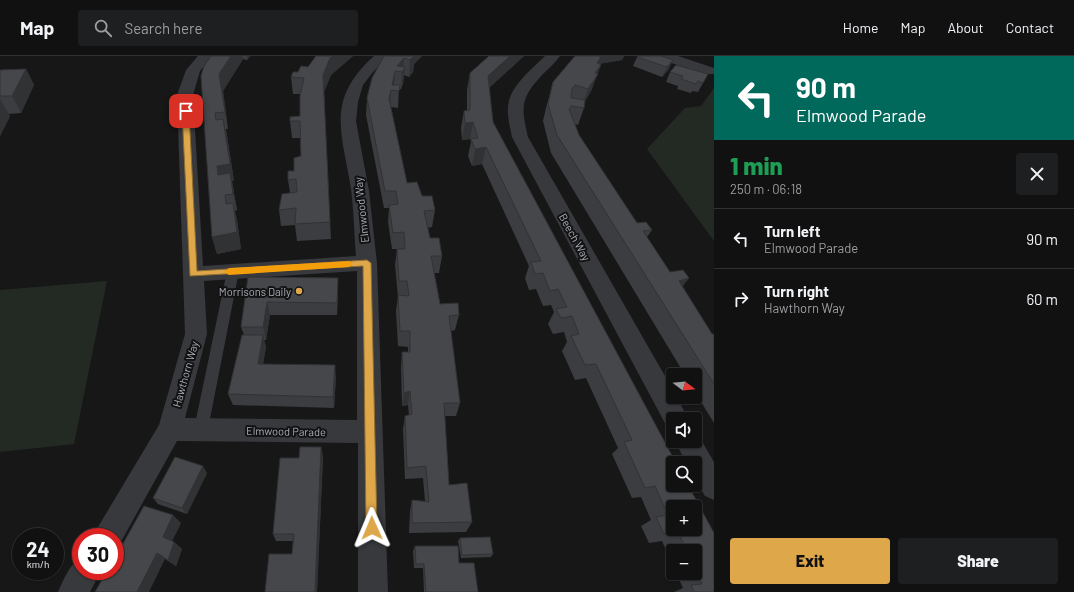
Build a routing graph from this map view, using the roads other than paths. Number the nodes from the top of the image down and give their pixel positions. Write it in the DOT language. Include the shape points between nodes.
graph roads {
  1 [pos="206,56"];
  2 [pos="382,56"];
  3 [pos="554,56"];
  4 [pos="664,56"];
  5 [pos="710,71"];
  6 [pos="367,263"];
  7 [pos="232,271"];
  8 [pos="193,274"];
  9 [pos="672,412"];
  10 [pos="170,429"];
  11 [pos="201,429"];
  12 [pos="370,432"];
  13 [pos="692,448"];
  14 [pos="714,487"];
  15 [pos="113,528"];
  16 [pos="80,580"];
  17 [pos="72,592"];
  18 [pos="373,592"];
  1 -- 8 [label="street, Hawthorn Way" via="193,70 185,95"];
  2 -- 6 [label="street, Elmwood Way" via="356,85 350,102 348,121 360,191"];
  3 -- 9 [label="street, Beech Way" via="524,88 516,103 520,137"];
  4 -- 5 [label="street"];
  6 -- 7 [label="street"];
  6 -- 12 [label="street, Elmwood Way"];
  7 -- 8 [label="street"];
  7 -- 11 [label="lane"];
  8 -- 10 [label="street, Hawthorn Way" via="196,334"];
  10 -- 11 [label="street, Elmwood Parade"];
  10 -- 15 [label="street, Hawthorn Way"];
  11 -- 12 [label="street, Elmwood Parade"];
  12 -- 18 [label="street, Elmwood Way"];
  13 -- 14 [label="street"];
  16 -- 17 [label="street"];
}
